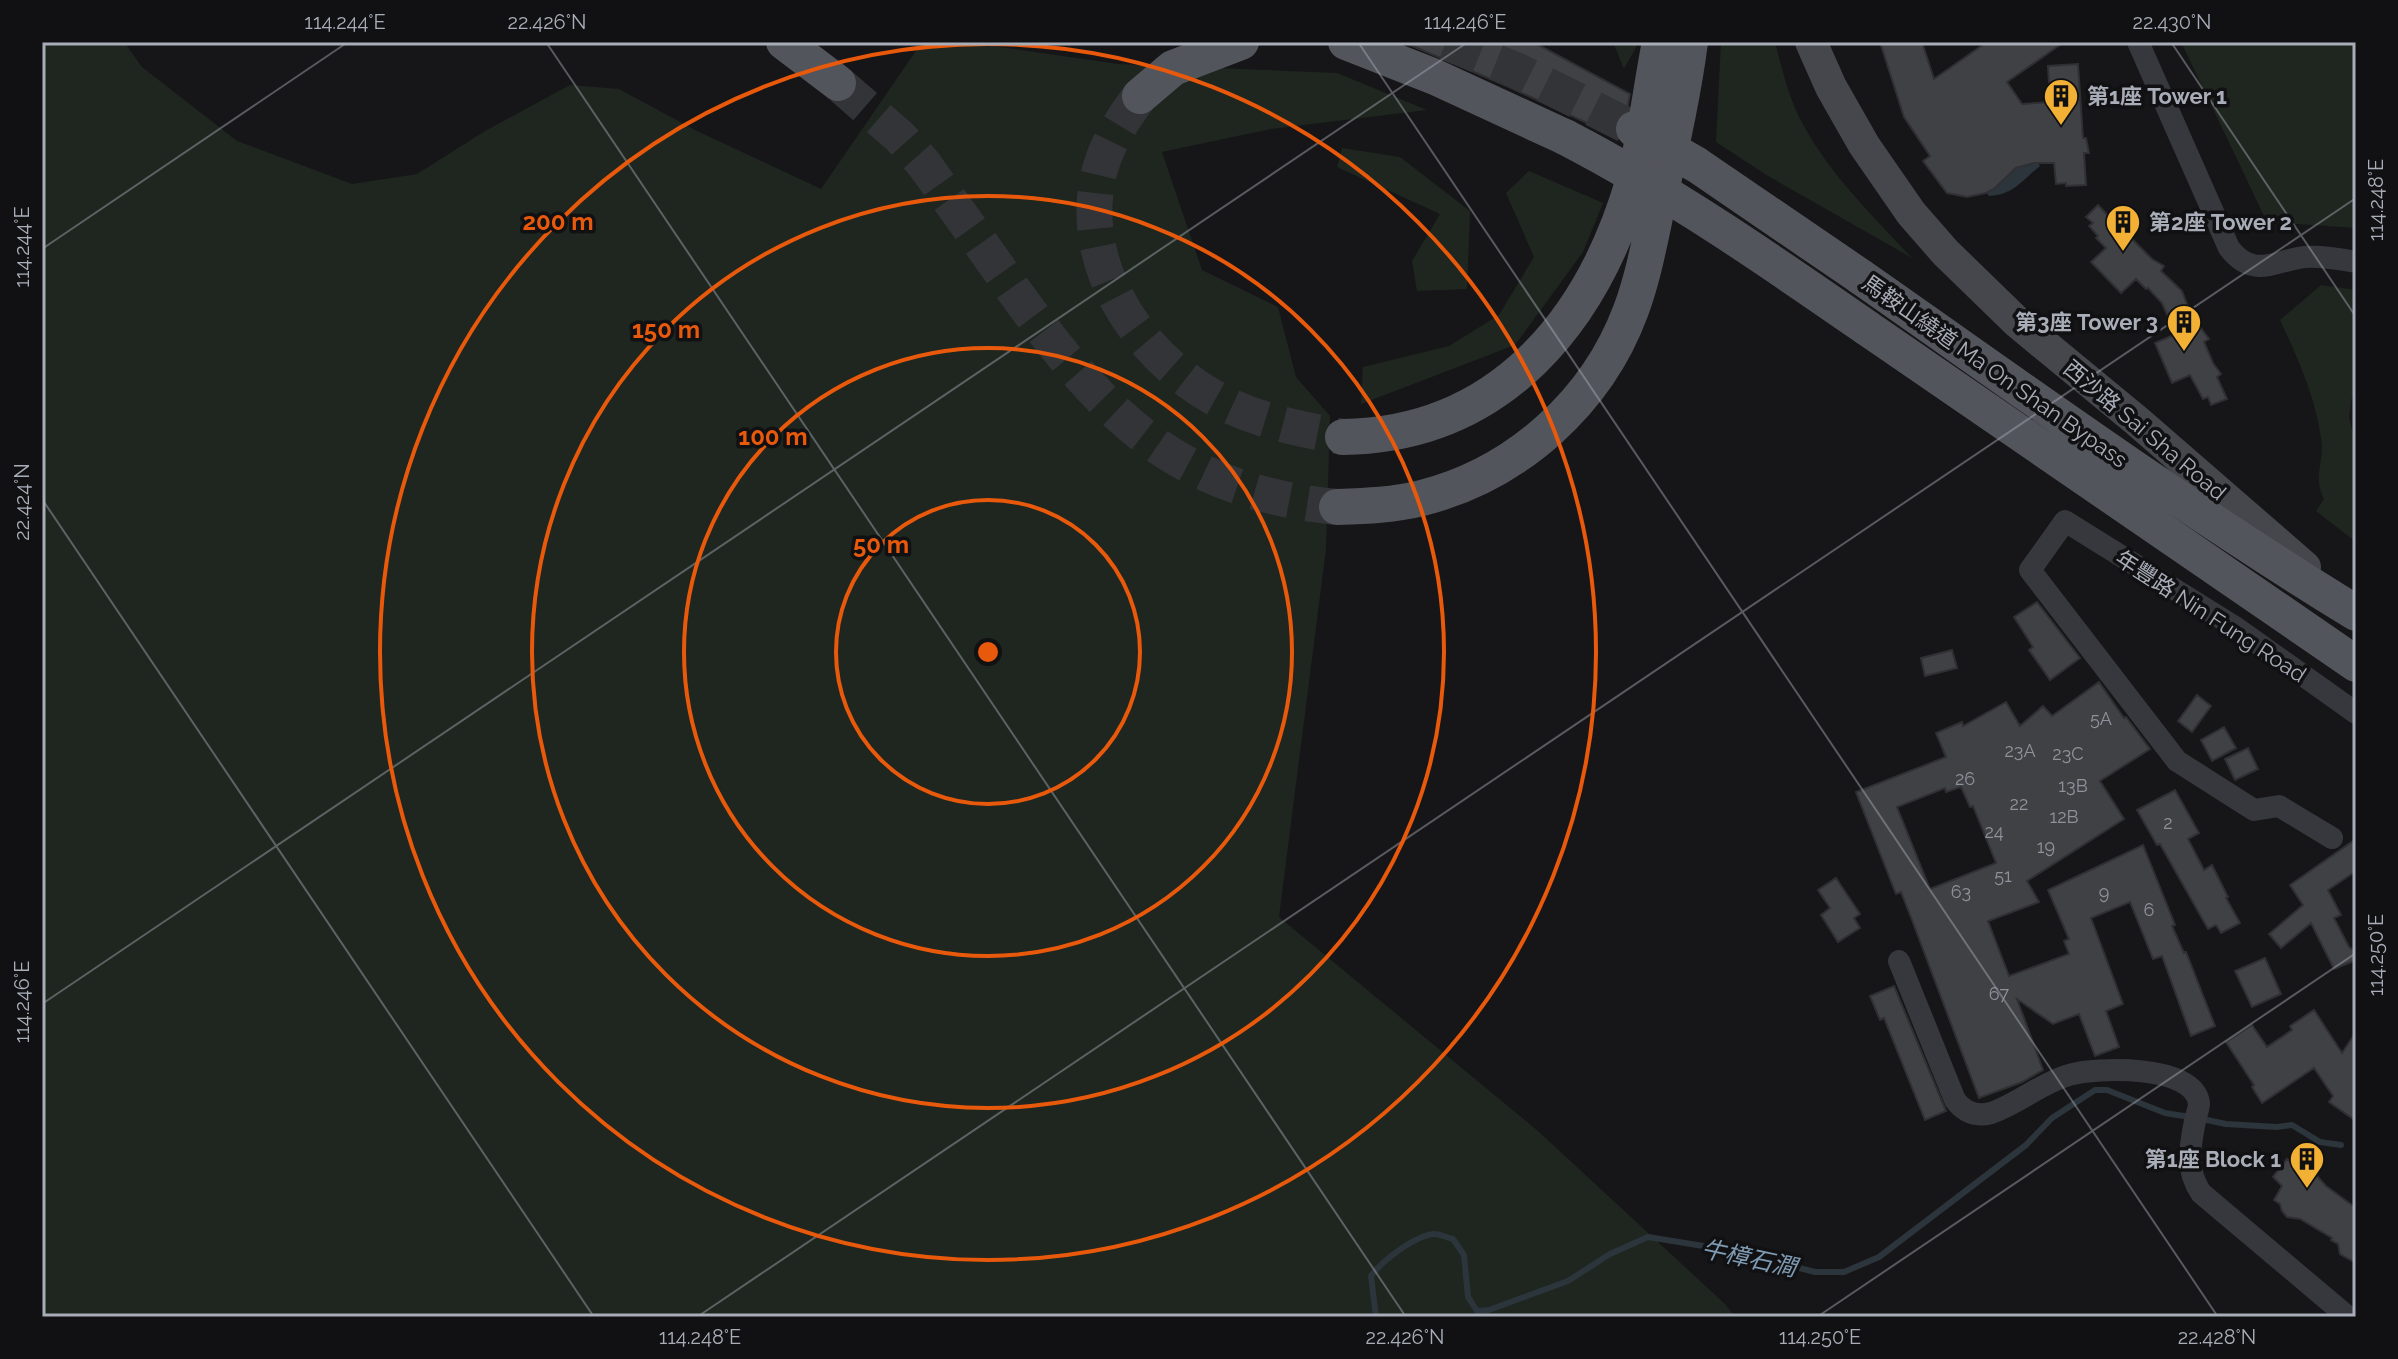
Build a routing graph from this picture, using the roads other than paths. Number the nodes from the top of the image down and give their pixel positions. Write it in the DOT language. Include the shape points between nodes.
graph roads {
  1 [pos="784,42"];
  2 [pos="1241,42"];
  3 [pos="1346,42"];
  4 [pos="1660,42"];
  5 [pos="1690,42"];
  6 [pos="1811,42"];
  7 [pos="2138,42"];
  8 [pos="838,83"];
  9 [pos="1140,96"];
  10 [pos="1634,129"];
  11 [pos="2356,262"];
  12 [pos="1343,437"];
  13 [pos="1337,507"];
  14 [pos="2356,612"];
  15 [pos="2356,664"];
  16 [pos="2356,713"];
  17 [pos="2332,838"];
  18 [pos="1899,961"];
  19 [pos="2348,1317"];
  1 -- 8 [label="main road"];
  2 -- 9 [label="main road" via="1173,68"];
  3 -- 15 [label="main road, 馬鞍山繞道 Ma On Shan Bypass, bridge" via="1435,77 1615,163 1745,243"];
  4 -- 12 [label="main road" via="1635,176 1622,216 1594,276 1548,345 1511,380 1448,416 1401,432"];
  5 -- 13 [label="main road" via="1637,291 1616,345 1586,391 1534,443 1468,482 1404,502"];
  6 -- 14 [label="main road, 西沙路 Sai Sha Road" via="1872,157 1945,252 2018,323"];
  7 -- 11 [label="street" via="2229,248 2239,259 2258,266 2306,257"];
  10 -- 14 [label="main road, 馬鞍山繞道 Ma On Shan Bypass, bridge" via="1697,165 2113,454"];
  16 -- 17 [label="street, 年豐路 Nin Fung Road" via="2235,627 2065,521 2030,570 2177,761 2254,810 2279,806"];
  18 -- 19 [label="street" via="1955,1100 1969,1112 1991,1113 2067,1075 2093,1070 2144,1072 2186,1083 2199,1102 2189,1168 2197,1187"];
}
